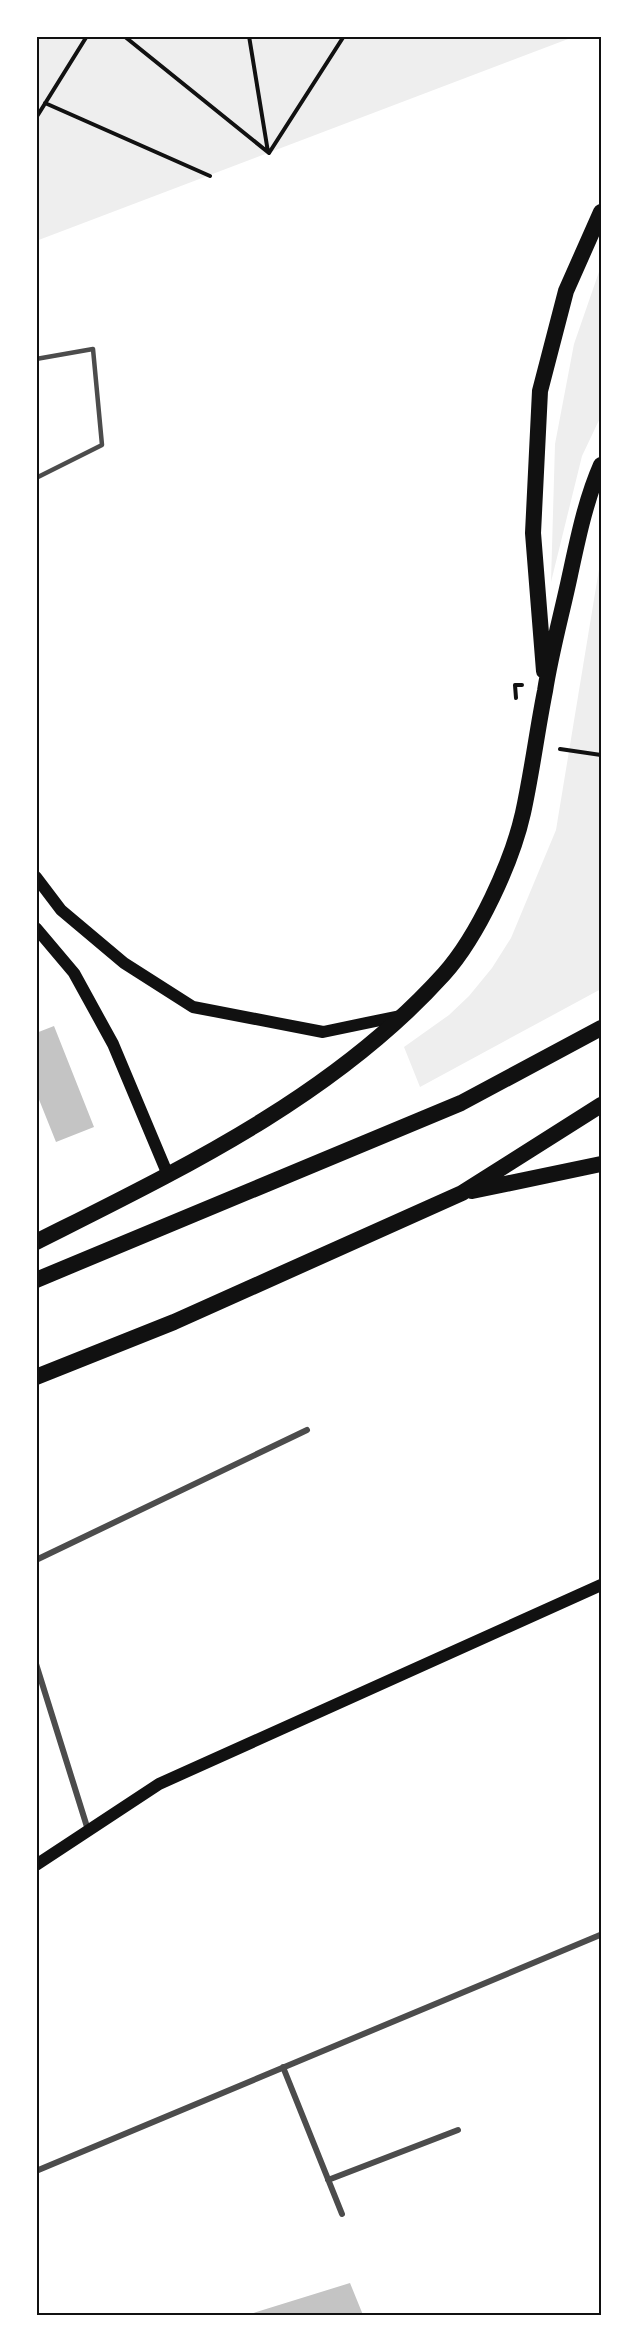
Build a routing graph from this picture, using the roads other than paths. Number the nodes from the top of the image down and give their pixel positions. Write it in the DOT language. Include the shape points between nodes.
graph roads {
  1 [pos="601,212"];
  2 [pos="36,359"];
  3 [pos="601,465"];
  4 [pos="36,478"];
  5 [pos="545,688"];
  6 [pos="36,877"];
  7 [pos="36,928"];
  8 [pos="401,1016"];
  9 [pos="601,1028"];
  10 [pos="601,1105"];
  11 [pos="601,1164"];
  12 [pos="168,1175"];
  13 [pos="462,1193"];
  14 [pos="36,1242"];
  15 [pos="36,1280"];
  16 [pos="36,1377"];
  17 [pos="307,1430"];
  18 [pos="36,1560"];
  19 [pos="601,1585"];
  20 [pos="36,1665"];
  21 [pos="88,1831"];
  22 [pos="36,1865"];
  23 [pos="600,1935"];
  24 [pos="283,2067"];
  25 [pos="458,2130"];
  26 [pos="36,2171"];
  27 [pos="328,2180"];
  28 [pos="342,2214"];
  1 -- 5 [label="highway" via="567,291 540,391 533,533"];
  2 -- 4 [label="lane" via="93,349 102,445"];
  3 -- 5 [label="highway" via="576,549"];
  5 -- 8 [label="highway" via="522,816 507,864 480,921 445,972"];
  6 -- 8 [label="main road" via="61,910 124,963 193,1007 323,1032"];
  7 -- 12 [label="main road" via="74,973 113,1044"];
  8 -- 12 [label="highway" via="338,1069 265,1120"];
  9 -- 15 [label="highway" via="461,1103"];
  10 -- 13 [label="highway"];
  11 -- 13 [label="highway"];
  12 -- 14 [label="highway"];
  13 -- 16 [label="highway" via="174,1322"];
  17 -- 18 [label="street"];
  19 -- 21 [label="main road" via="159,1784"];
  20 -- 21 [label="street"];
  21 -- 22 [label="main road"];
  23 -- 24 [label="street"];
  24 -- 26 [label="street"];
  24 -- 27 [label="street"];
  25 -- 27 [label="street"];
  27 -- 28 [label="street"];
}
